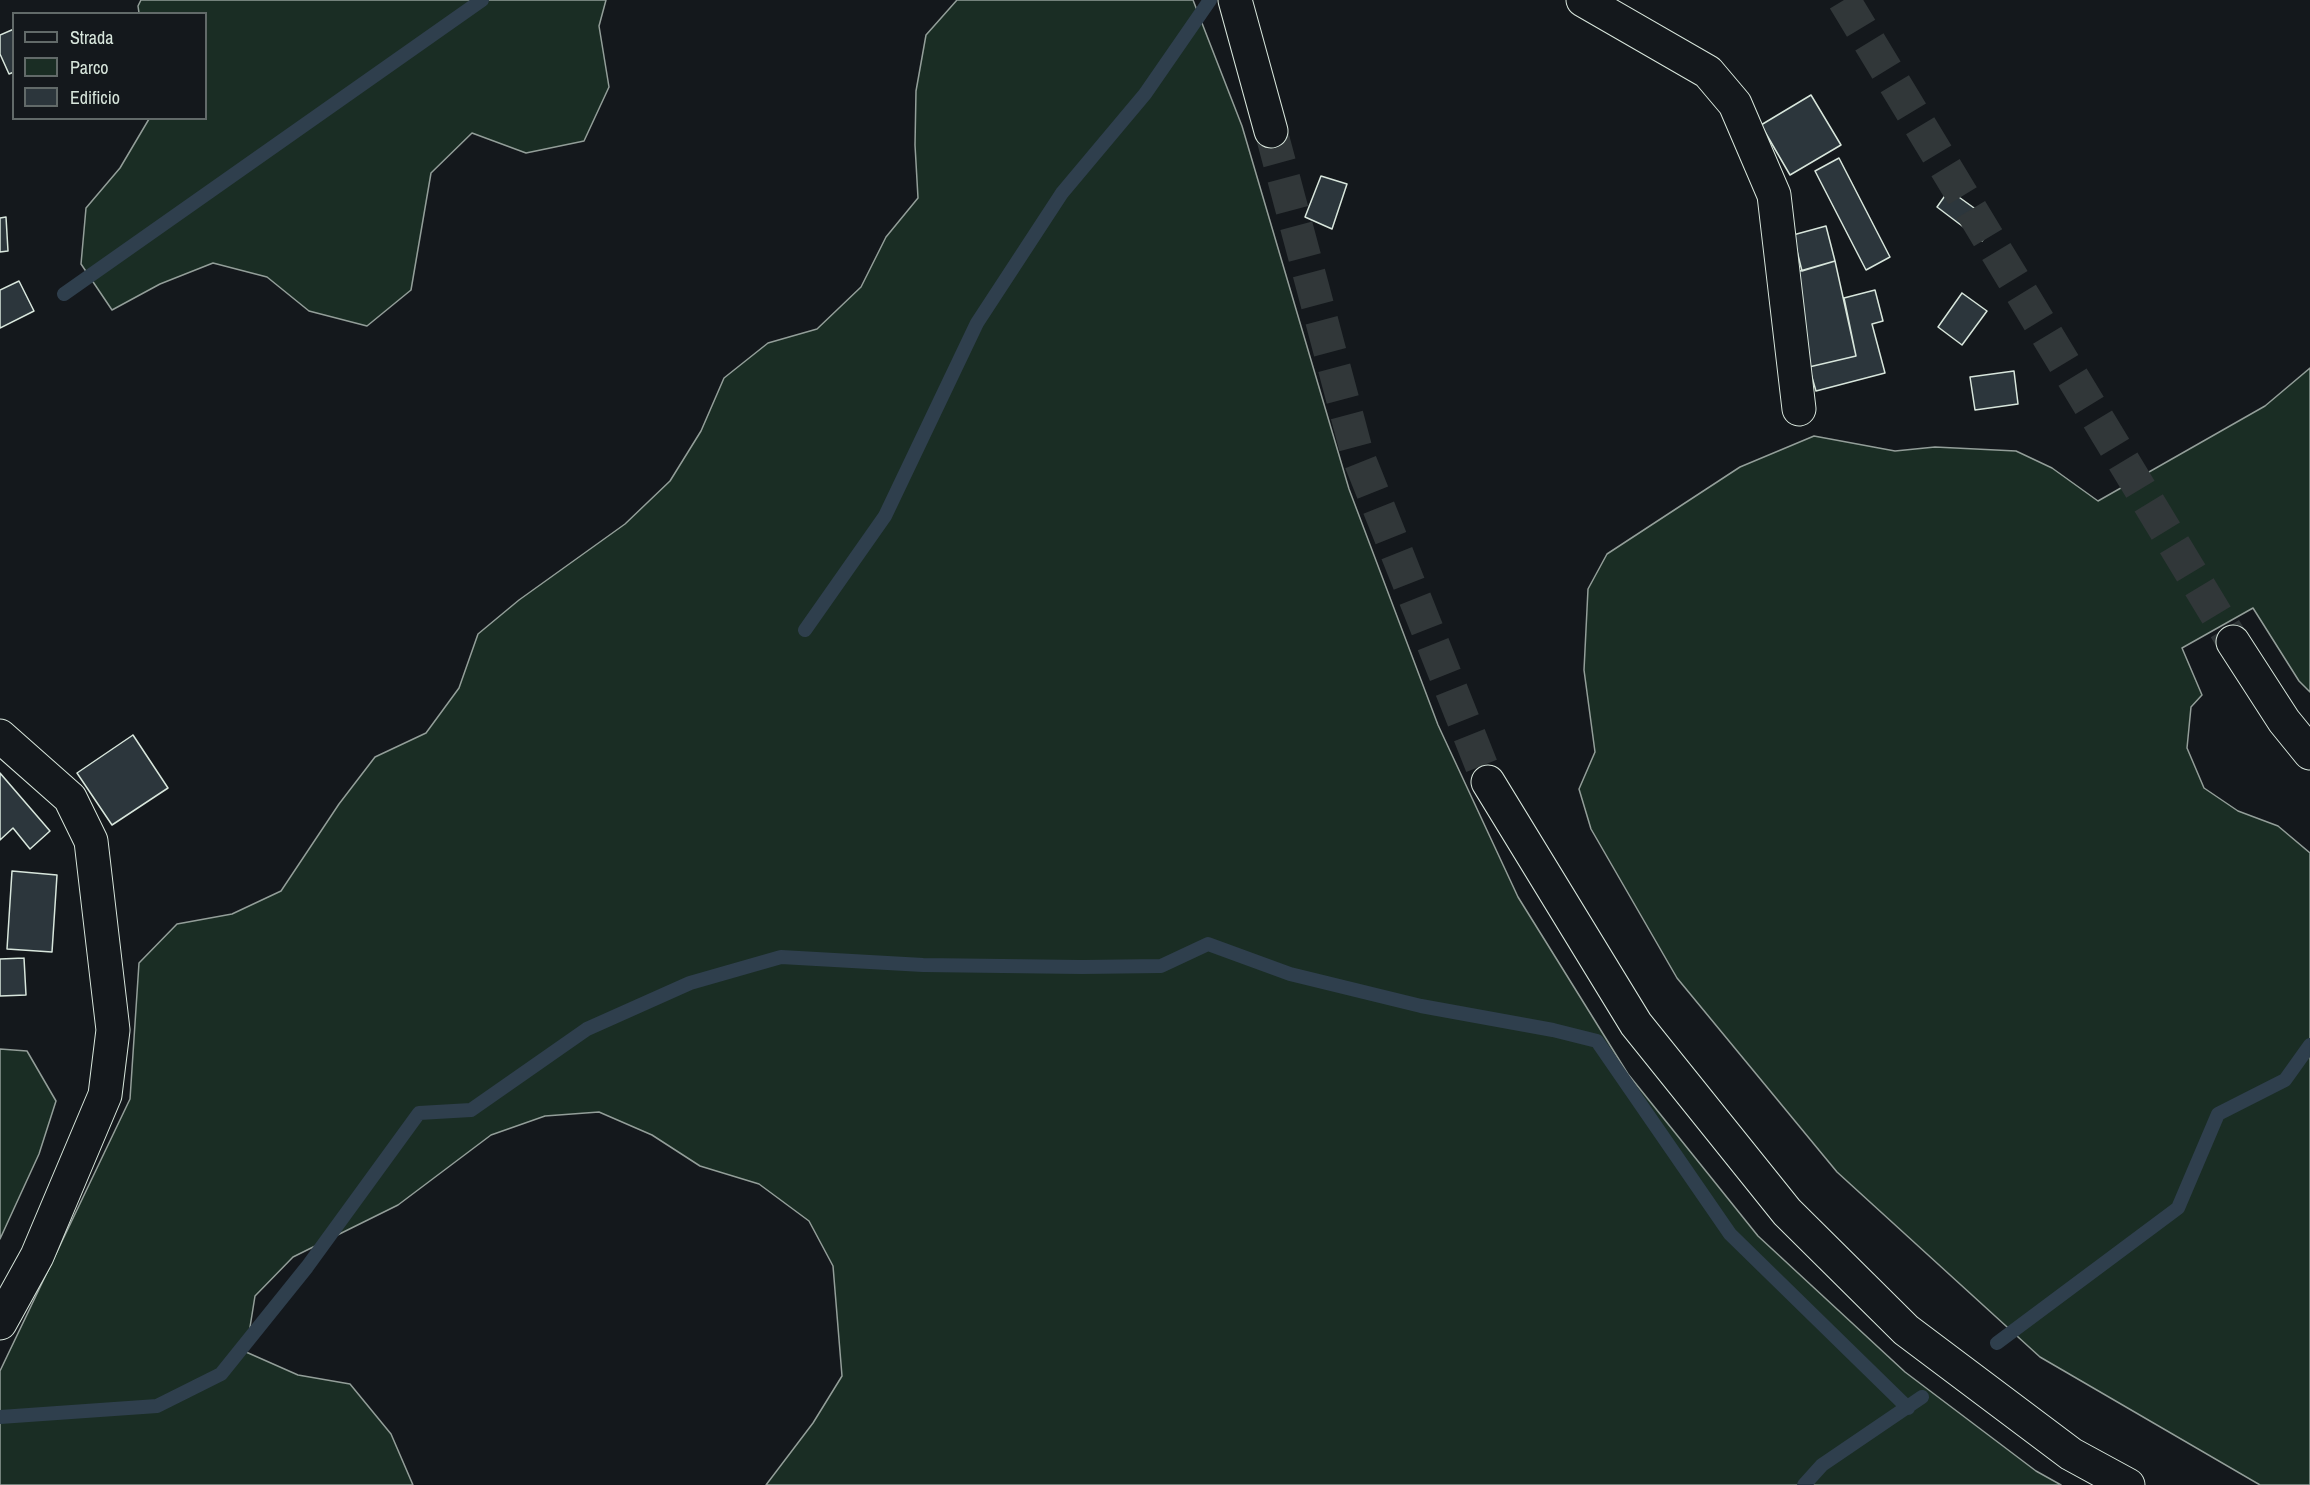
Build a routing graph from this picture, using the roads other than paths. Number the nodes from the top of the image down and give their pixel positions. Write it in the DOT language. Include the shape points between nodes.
graph roads {
  1 [pos="1235,0"];
  2 [pos="1583,0"];
  3 [pos="1271,131"];
  4 [pos="1799,408"];
  5 [pos="2233,642"];
  6 [pos="0,736"];
  7 [pos="2310,753"];
  8 [pos="1488,782"];
  9 [pos="0,1323"];
  10 [pos="2128,1485"];
  1 -- 3 [label="main road"];
  2 -- 4 [label="main road" via="1708,72 1735,104 1774,195"];
  5 -- 7 [label="main road" via="2284,721"];
  6 -- 9 [label="main road" via="70,798 92,841 113,1030 105,1095 37,1256"];
  8 -- 10 [label="main road" via="1636,1024 1787,1212 1906,1330 2071,1454"];
}
